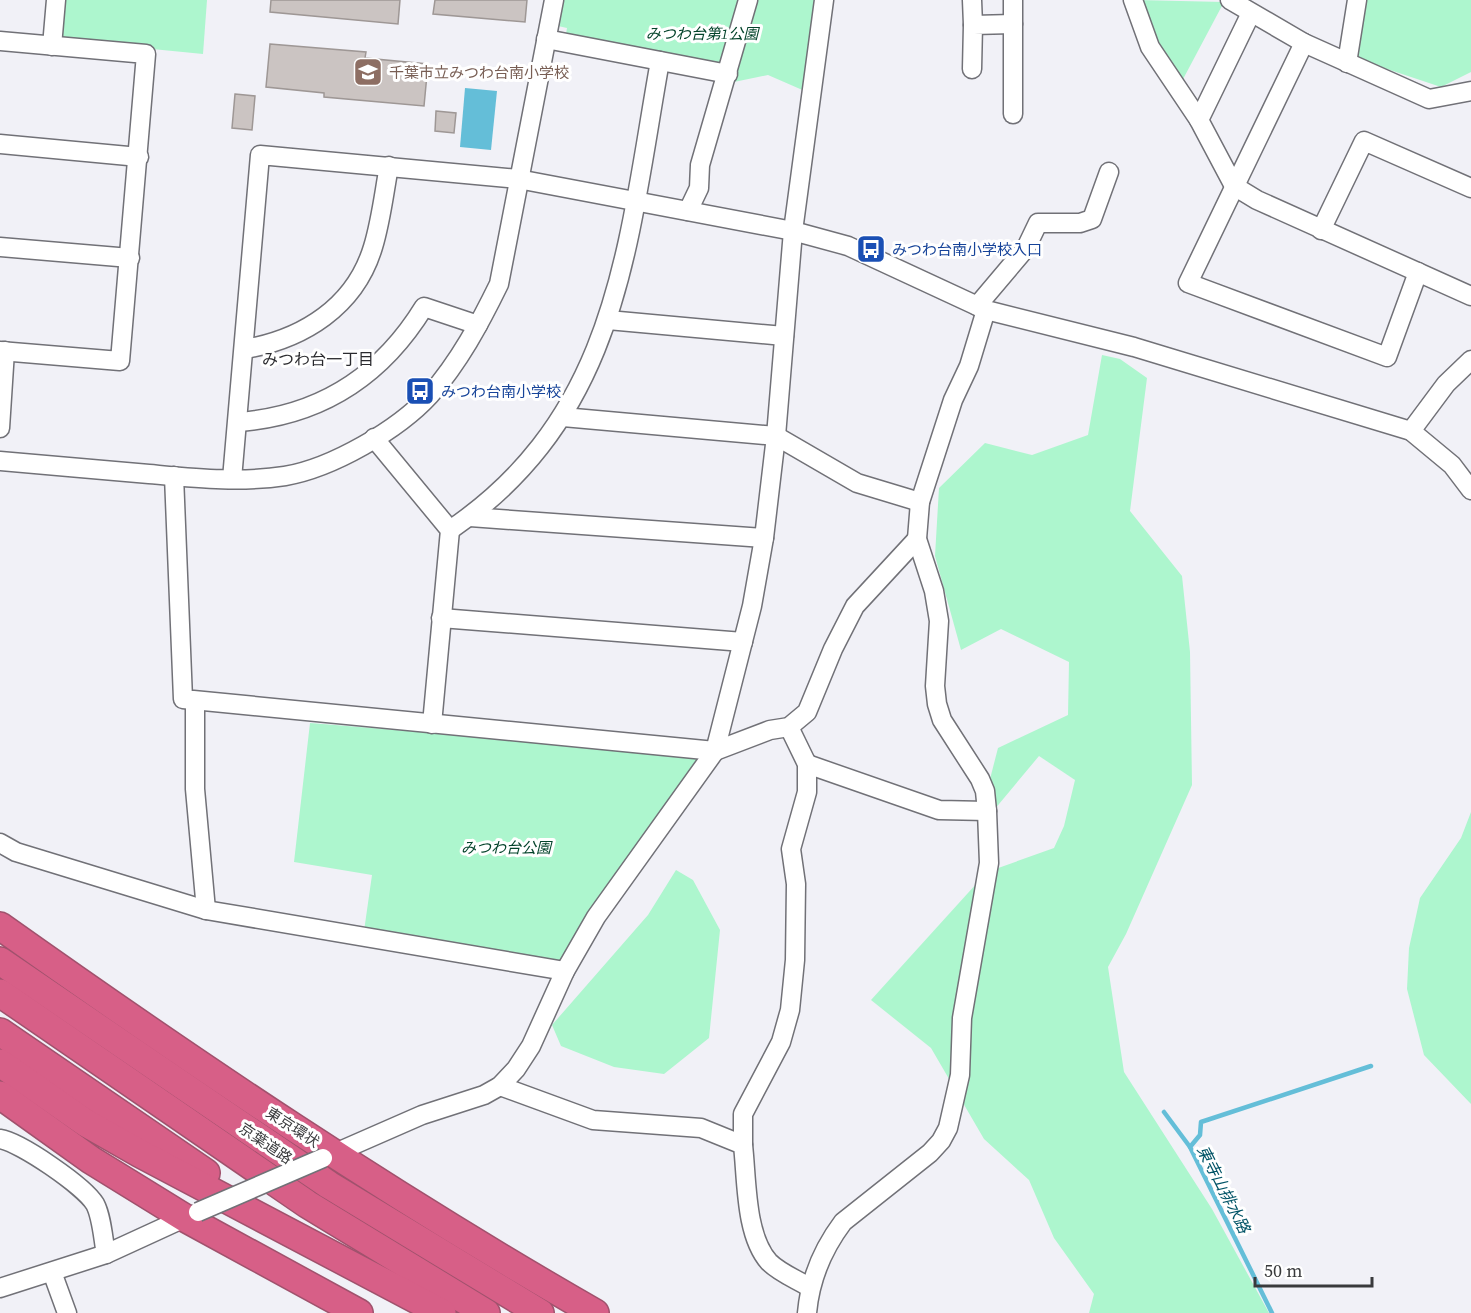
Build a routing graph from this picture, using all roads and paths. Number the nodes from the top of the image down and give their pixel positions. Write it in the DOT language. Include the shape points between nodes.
graph roads {
  1 [pos="56,0"];
  2 [pos="554,0"];
  3 [pos="748,0"];
  4 [pos="824,0"];
  5 [pos="972,0"];
  6 [pos="1013,0"];
  7 [pos="1133,0"];
  8 [pos="1230,0"];
  9 [pos="1357,0"];
  10 [pos="1251,13"];
  11 [pos="1013,24"];
  12 [pos="973,25"];
  13 [pos="546,39"];
  14 [pos="0,41"];
  15 [pos="1304,44"];
  16 [pos="52,46"];
  17 [pos="660,61"];
  18 [pos="1347,63"];
  19 [pos="972,69"];
  20 [pos="728,74"];
  21 [pos="1471,91"];
  22 [pos="1013,114"];
  23 [pos="1199,120"];
  24 [pos="0,144"];
  25 [pos="139,157"];
  26 [pos="389,166"];
  27 [pos="1109,172"];
  28 [pos="518,179"];
  29 [pos="1234,186"];
  30 [pos="1471,188"];
  31 [pos="635,200"];
  32 [pos="688,211"];
  33 [pos="1321,230"];
  34 [pos="793,231"];
  35 [pos="0,247"];
  36 [pos="130,258"];
  37 [pos="1418,272"];
  38 [pos="1471,296"];
  39 [pos="982,308"];
  40 [pos="608,320"];
  41 [pos="478,325"];
  42 [pos="784,336"];
  43 [pos="244,350"];
  44 [pos="3,351"];
  45 [pos="1471,360"];
  46 [pos="563,417"];
  47 [pos="238,422"];
  48 [pos="0,428"];
  49 [pos="1411,431"];
  50 [pos="777,436"];
  51 [pos="374,438"];
  52 [pos="0,461"];
  53 [pos="174,476"];
  54 [pos="232,479"];
  55 [pos="1471,490"];
  56 [pos="920,502"];
  57 [pos="470,517"];
  58 [pos="450,530"];
  59 [pos="764,538"];
  60 [pos="917,539"];
  61 [pos="441,618"];
  62 [pos="743,642"];
  63 [pos="195,702"];
  64 [pos="432,724"];
  65 [pos="789,727"];
  66 [pos="715,751"];
  67 [pos="807,764"];
  68 [pos="987,811"];
  69 [pos="0,843"];
  70 [pos="206,910"];
  71 [pos="0,926"];
  72 [pos="0,961"];
  73 [pos="565,971"];
  74 [pos="0,993"];
  75 [pos="0,1032"];
  76 [pos="0,1063"];
  77 [pos="500,1086"];
  78 [pos="0,1095"];
  79 [pos="0,1139"];
  80 [pos="743,1145"];
  81 [pos="328,1156"];
  82 [pos="192,1215"];
  83 [pos="284,1231"];
  84 [pos="106,1254"];
  85 [pos="52,1272"];
  86 [pos="809,1287"];
  87 [pos="0,1288"];
  88 [pos="67,1313"];
  89 [pos="358,1313"];
  90 [pos="442,1313"];
  91 [pos="486,1313"];
  92 [pos="540,1313"];
  93 [pos="595,1313"];
  94 [pos="807,1313"];
  1 -- 16 [label="street"];
  2 -- 13 [label="street"];
  3 -- 20 [label="street"];
  4 -- 34 [label="street"];
  5 -- 12 [label="street"];
  6 -- 11 [label="street"];
  7 -- 23 [label="street" via="1150,47"];
  8 -- 10 [label="street"];
  9 -- 18 [label="street"];
  10 -- 15 [label="street"];
  10 -- 23 [label="street"];
  11 -- 12 [label="street"];
  11 -- 22 [label="street"];
  12 -- 19 [label="street"];
  13 -- 17 [label="street"];
  13 -- 28 [label="street"];
  14 -- 16 [label="street"];
  15 -- 18 [label="street"];
  15 -- 29 [label="street"];
  16 -- 25 [label="street" via="146,54"];
  17 -- 20 [label="street"];
  17 -- 31 [label="street"];
  18 -- 21 [label="street" via="1429,99"];
  20 -- 32 [label="street" via="700,165 699,188"];
  23 -- 29 [label="street"];
  24 -- 25 [label="street"];
  25 -- 36 [label="street"];
  26 -- 28 [label="street"];
  26 -- 43 [label="street" via="373,249 351,289 317,323 294,337"];
  26 -- 43 [label="street" via="260,154"];
  27 -- 39 [label="street" via="1092,219 1080,223 1038,223 1026,248"];
  28 -- 31 [label="street"];
  28 -- 41 [label="street" via="499,284"];
  29 -- 33 [label="street"];
  29 -- 37 [label="street" via="1188,283 1387,357"];
  30 -- 33 [label="street" via="1364,141"];
  31 -- 32 [label="street"];
  31 -- 40 [label="street" via="626,255"];
  32 -- 34 [label="street"];
  33 -- 37 [label="street"];
  34 -- 39 [label="street" via="868,254"];
  34 -- 42 [label="street"];
  35 -- 36 [label="street"];
  36 -- 44 [label="street" via="120,361"];
  37 -- 38 [label="street"];
  39 -- 49 [label="street" via="1134,347"];
  39 -- 56 [label="street" via="969,366 953,400"];
  40 -- 42 [label="street"];
  40 -- 46 [label="street"];
  41 -- 47 [label="street" via="424,307 390,353 339,393 282,416"];
  41 -- 51 [label="street" via="429,396 395,426"];
  42 -- 50 [label="street"];
  43 -- 47 [label="street"];
  44 -- 48 [label="street"];
  45 -- 49 [label="street" via="1446,384"];
  46 -- 50 [label="street"];
  46 -- 57 [label="street" via="534,455"];
  47 -- 54 [label="street"];
  49 -- 55 [label="street" via="1452,465"];
  50 -- 56 [label="street" via="857,483"];
  50 -- 59 [label="street"];
  51 -- 54 [label="street" via="327,463 286,476"];
  51 -- 58 [label="street"];
  52 -- 53 [label="street"];
  53 -- 54 [label="street"];
  53 -- 63 [label="street" via="183,699"];
  56 -- 60 [label="street"];
  57 -- 58 [label="street"];
  57 -- 59 [label="street"];
  58 -- 61 [label="street"];
  59 -- 62 [label="street"];
  60 -- 65 [label="street" via="855,606 832,649 807,712"];
  60 -- 68 [label="street" via="939,621 937,704 942,720 980,779"];
  61 -- 62 [label="street"];
  61 -- 64 [label="street"];
  62 -- 66 [label="street"];
  63 -- 64 [label="street"];
  63 -- 70 [label="street" via="195,789"];
  64 -- 66 [label="street"];
  65 -- 66 [label="street" via="770,730"];
  65 -- 67 [label="street"];
  66 -- 73 [label="street" via="596,918"];
  67 -- 68 [label="street" via="939,810"];
  67 -- 80 [label="street" via="807,792 791,849 796,884 790,1010 780,1042 743,1114"];
  68 -- 86 [label="street" via="989,863 962,1018 960,1075 948,1128 930,1153 843,1222"];
  69 -- 70 [label="street" via="16,852"];
  70 -- 73 [label="street"];
  71 -- 81 [label="highway, 東京環状"];
  72 -- 92 [label="highway, 京葉道路" via="330,1185"];
  73 -- 77 [label="street" via="531,1046"];
  74 -- 91 [label="highway, 京葉道路" via="307,1204"];
  75 -- 83 [label="highway" via="161,1140"];
  76 -- 83 [label="highway" via="86,1123"];
  77 -- 80 [label="street" via="593,1120 701,1128"];
  77 -- 81 [label="street"];
  78 -- 82 [label="highway" via="91,1160"];
  79 -- 84 [label="street" via="80,1186 96,1206"];
  80 -- 86 [label="street" via="753,1233 759,1248 770,1263"];
  81 -- 82 [label="street, bridge"];
  81 -- 93 [label="highway, 東京環状"];
  82 -- 84 [label="street"];
  82 -- 89 [label="highway"];
  83 -- 90 [label="highway"];
  84 -- 85 [label="street"];
  85 -- 87 [label="street"];
  85 -- 88 [label="street"];
  86 -- 94 [label="street"];
}
